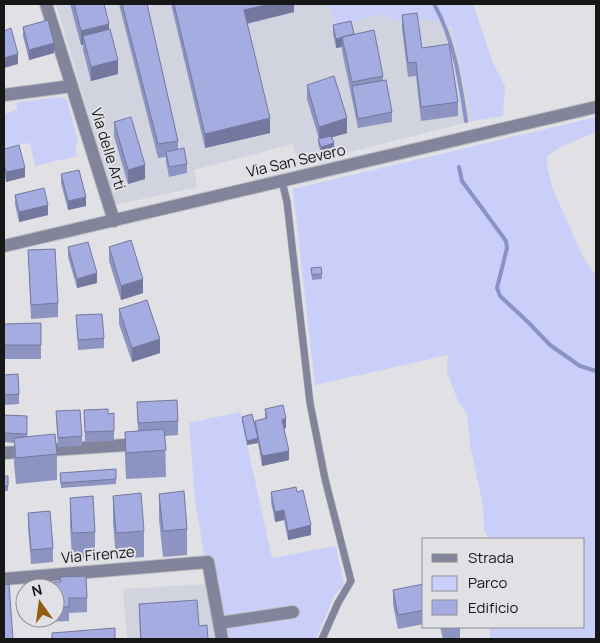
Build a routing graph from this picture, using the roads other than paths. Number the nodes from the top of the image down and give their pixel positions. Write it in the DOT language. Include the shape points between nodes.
graph roads {
  1 [pos="46,4"];
  2 [pos="72,86"];
  3 [pos="4,95"];
  4 [pos="596,107"];
  5 [pos="282,181"];
  6 [pos="114,221"];
  7 [pos="4,246"];
  8 [pos="151,444"];
  9 [pos="4,453"];
  10 [pos="4,579"];
  11 [pos="293,612"];
  12 [pos="219,623"];
  13 [pos="222,639"];
  14 [pos="322,639"];
  1 -- 2 [label="street, Via delle Arti"];
  2 -- 3 [label="street"];
  2 -- 6 [label="street, Via delle Arti"];
  4 -- 5 [label="street, Via San Severo"];
  5 -- 6 [label="street, Via San Severo"];
  5 -- 14 [label="lane" via="310,403 351,581"];
  6 -- 7 [label="street, Via San Severo"];
  8 -- 9 [label="street"];
  10 -- 12 [label="street, Via Firenze" via="208,562"];
  11 -- 12 [label="street"];
  12 -- 13 [label="street"];
}
